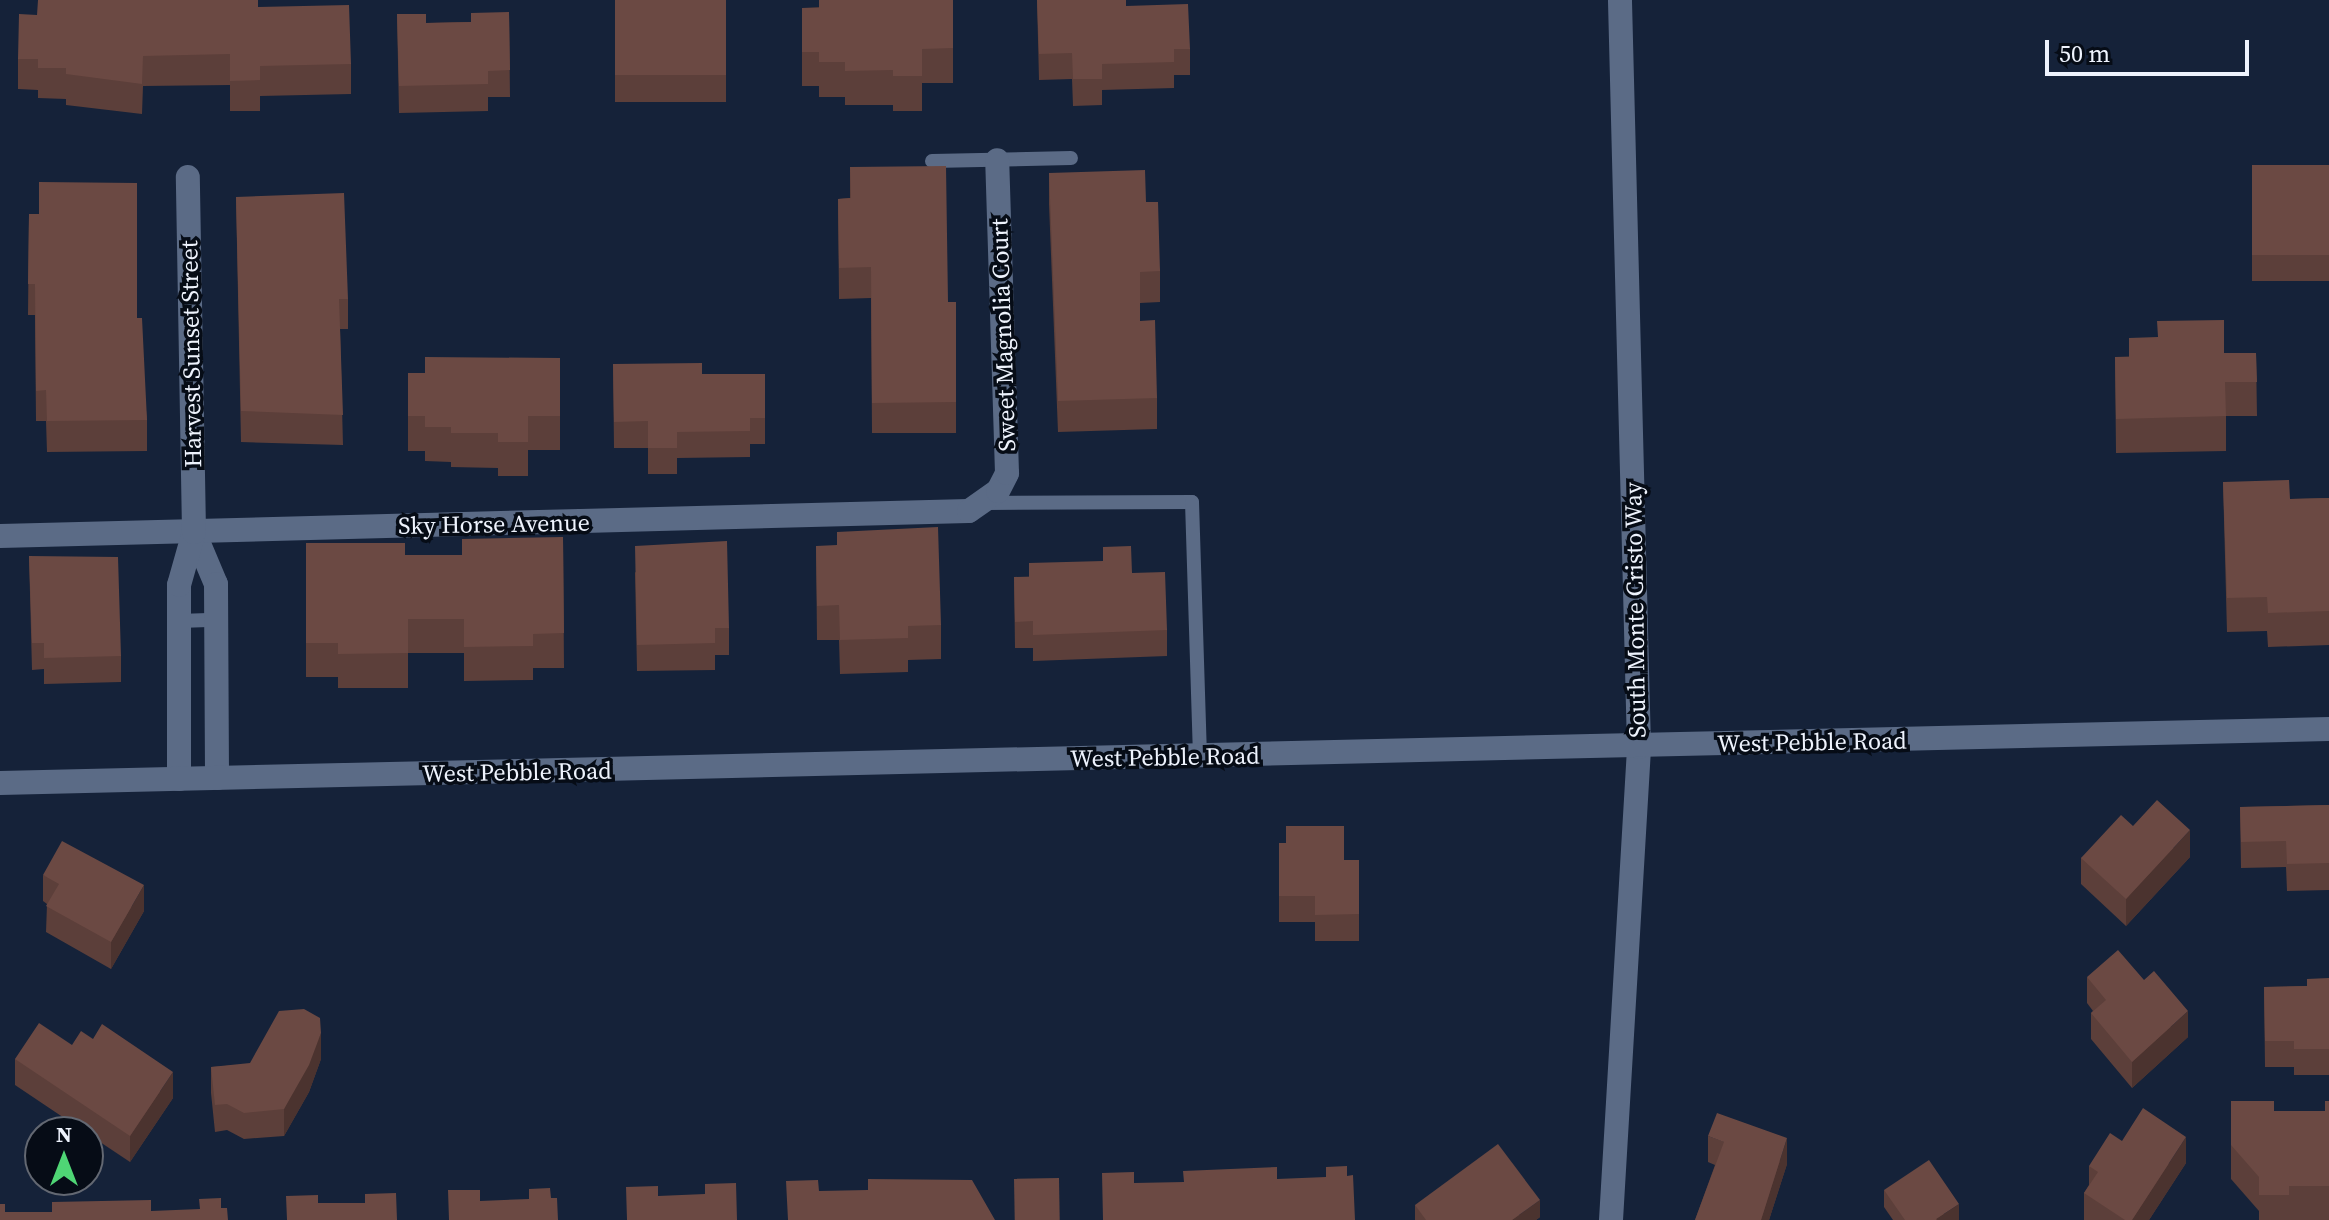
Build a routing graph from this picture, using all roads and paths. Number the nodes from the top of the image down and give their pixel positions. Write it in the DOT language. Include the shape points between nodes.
graph roads {
  1 [pos="1620,0"];
  2 [pos="1071,158"];
  3 [pos="997,160"];
  4 [pos="932,161"];
  5 [pos="188,177"];
  6 [pos="986,503"];
  7 [pos="194,532"];
  8 [pos="0,536"];
  9 [pos="216,620"];
  10 [pos="179,621"];
  11 [pos="2329,729"];
  12 [pos="1639,747"];
  13 [pos="1200,757"];
  14 [pos="217,778"];
  15 [pos="179,779"];
  16 [pos="0,783"];
  17 [pos="1611,1220"];
  1 -- 12 [label="street, South Monte Cristo Way"];
  2 -- 3 [label="lane"];
  3 -- 4 [label="lane"];
  3 -- 6 [label="street, Sweet Magnolia Court" via="1007,473"];
  5 -- 7 [label="street, Harvest Sunset Street"];
  6 -- 7 [label="street, Sky Horse Avenue" via="949,513"];
  6 -- 13 [label="lane" via="1192,502"];
  7 -- 8 [label="street, Sky Horse Avenue"];
  7 -- 9 [label="street, Harvest Sunset Street" via="216,584"];
  7 -- 10 [label="street, Harvest Sunset Street" via="179,585"];
  9 -- 10 [label="lane"];
  9 -- 14 [label="street, Harvest Sunset Street"];
  10 -- 15 [label="street, Harvest Sunset Street"];
  11 -- 12 [label="street, West Pebble Road"];
  12 -- 13 [label="street, West Pebble Road"];
  12 -- 17 [label="street, South Monte Cristo Way"];
  13 -- 14 [label="street, West Pebble Road"];
  14 -- 15 [label="street, West Pebble Road"];
  15 -- 16 [label="street, West Pebble Road"];
}
